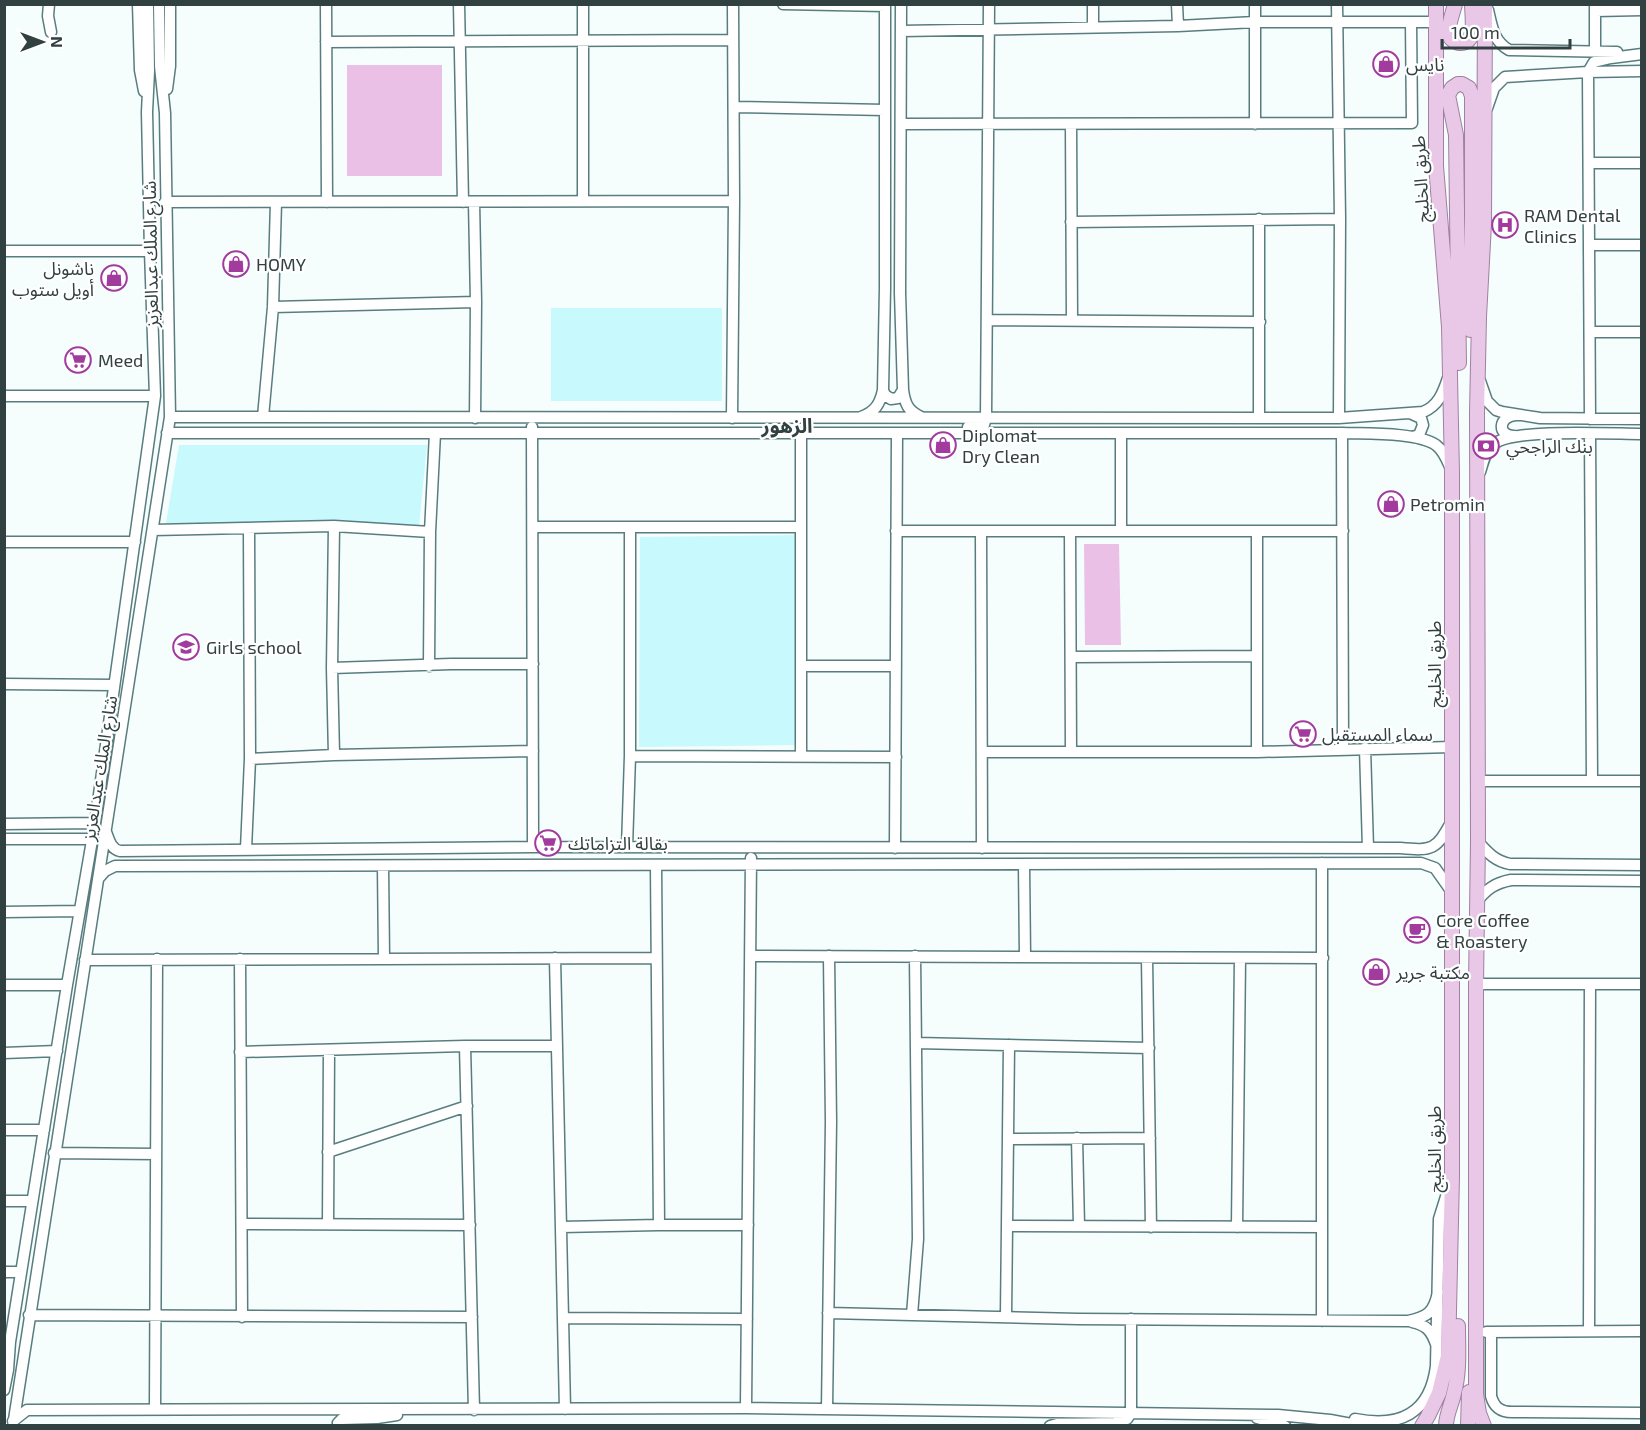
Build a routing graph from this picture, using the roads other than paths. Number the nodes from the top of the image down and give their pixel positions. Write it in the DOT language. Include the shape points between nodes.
graph roads {
  1 [pos="49,4"];
  2 [pos="138,4"];
  3 [pos="148,4"];
  4 [pos="159,4"];
  5 [pos="170,4"];
  6 [pos="326,4"];
  7 [pos="459,4"];
  8 [pos="582,4"];
  9 [pos="733,4"];
  10 [pos="783,4"];
  11 [pos="901,4"];
  12 [pos="989,4"];
  13 [pos="1093,4"];
  14 [pos="1177,4"];
  15 [pos="1255,4"];
  16 [pos="1337,4"];
  17 [pos="1436,4"];
  18 [pos="1455,4"];
  19 [pos="1472,4"];
  20 [pos="1486,4"];
  21 [pos="885,5"];
  22 [pos="1595,8"];
  23 [pos="1641,10"];
  24 [pos="1255,22"];
  25 [pos="1337,22"];
  26 [pos="1411,22"];
  27 [pos="1436,22"];
  28 [pos="1178,26"];
  29 [pos="1093,28"];
  30 [pos="989,29"];
  31 [pos="900,31"];
  32 [pos="51,32"];
  33 [pos="583,40"];
  34 [pos="733,40"];
  35 [pos="460,41"];
  36 [pos="327,42"];
  37 [pos="1595,52"];
  38 [pos="1641,53"];
  39 [pos="1641,71"];
  40 [pos="1588,72"];
  41 [pos="734,107"];
  42 [pos="885,110"];
  43 [pos="147,112"];
  44 [pos="165,113"];
  45 [pos="1485,114"];
  46 [pos="989,123"];
  47 [pos="1339,123"];
  48 [pos="900,124"];
  49 [pos="1071,124"];
  50 [pos="1255,124"];
  51 [pos="1589,163"];
  52 [pos="1641,163"];
  53 [pos="583,201"];
  54 [pos="734,201"];
  55 [pos="165,202"];
  56 [pos="276,202"];
  57 [pos="327,202"];
  58 [pos="468,202"];
  59 [pos="1259,219"];
  60 [pos="1340,219"];
  61 [pos="1071,222"];
  62 [pos="1589,245"];
  63 [pos="1641,245"];
  64 [pos="4,251"];
  65 [pos="150,251"];
  66 [pos="476,302"];
  67 [pos="273,307"];
  68 [pos="988,320"];
  69 [pos="1072,320"];
  70 [pos="1260,322"];
  71 [pos="1590,332"];
  72 [pos="1641,332"];
  73 [pos="1450,372"];
  74 [pos="1478,375"];
  75 [pos="883,390"];
  76 [pos="903,390"];
  77 [pos="4,396"];
  78 [pos="155,396"];
  79 [pos="1477,412"];
  80 [pos="1412,414"];
  81 [pos="1519,415"];
  82 [pos="170,417"];
  83 [pos="263,417"];
  84 [pos="475,418"];
  85 [pos="532,418"];
  86 [pos="732,418"];
  87 [pos="860,418"];
  88 [pos="924,418"];
  89 [pos="986,418"];
  90 [pos="1259,418"];
  91 [pos="1339,418"];
  92 [pos="1590,419"];
  93 [pos="1641,419"];
  94 [pos="167,433"];
  95 [pos="435,433"];
  96 [pos="532,433"];
  97 [pos="801,433"];
  98 [pos="897,433"];
  99 [pos="926,433"];
  100 [pos="1120,433"];
  101 [pos="1342,433"];
  102 [pos="1590,434"];
  103 [pos="1641,434"];
  104 [pos="1520,436"];
  105 [pos="1413,437"];
  106 [pos="1451,444"];
  107 [pos="1452,473"];
  108 [pos="1478,478"];
  109 [pos="334,526"];
  110 [pos="533,527"];
  111 [pos="630,527"];
  112 [pos="801,527"];
  113 [pos="249,529"];
  114 [pos="153,530"];
  115 [pos="1121,530"];
  116 [pos="896,531"];
  117 [pos="981,531"];
  118 [pos="1070,531"];
  119 [pos="1343,531"];
  120 [pos="430,532"];
  121 [pos="1257,532"];
  122 [pos="4,542"];
  123 [pos="135,542"];
  124 [pos="1257,656"];
  125 [pos="1071,657"];
  126 [pos="533,664"];
  127 [pos="429,666"];
  128 [pos="801,666"];
  129 [pos="896,666"];
  130 [pos="332,668"];
  131 [pos="4,684"];
  132 [pos="114,685"];
  133 [pos="1452,747"];
  134 [pos="1365,748"];
  135 [pos="1343,750"];
  136 [pos="533,751"];
  137 [pos="982,752"];
  138 [pos="1071,752"];
  139 [pos="1257,752"];
  140 [pos="334,755"];
  141 [pos="630,756"];
  142 [pos="801,756"];
  143 [pos="896,757"];
  144 [pos="250,759"];
  145 [pos="1641,780"];
  146 [pos="1478,781"];
  147 [pos="1592,781"];
  148 [pos="1452,821"];
  149 [pos="95,823"];
  150 [pos="4,824"];
  151 [pos="105,832"];
  152 [pos="4,839"];
  153 [pos="92,839"];
  154 [pos="1478,842"];
  155 [pos="533,847"];
  156 [pos="627,847"];
  157 [pos="751,848"];
  158 [pos="895,848"];
  159 [pos="982,848"];
  160 [pos="1368,848"];
  161 [pos="1388,848"];
  162 [pos="246,849"];
  163 [pos="1323,863"];
  164 [pos="1379,863"];
  165 [pos="751,864"];
  166 [pos="1024,864"];
  167 [pos="656,865"];
  168 [pos="1641,865"];
  169 [pos="383,866"];
  170 [pos="1641,881"];
  171 [pos="97,882"];
  172 [pos="1452,892"];
  173 [pos="1477,901"];
  174 [pos="79,911"];
  175 [pos="4,912"];
  176 [pos="750,956"];
  177 [pos="829,956"];
  178 [pos="915,956"];
  179 [pos="1025,957"];
  180 [pos="384,958"];
  181 [pos="555,958"];
  182 [pos="656,958"];
  183 [pos="1148,958"];
  184 [pos="1239,958"];
  185 [pos="1323,958"];
  186 [pos="157,959"];
  187 [pos="240,959"];
  188 [pos="85,960"];
  189 [pos="1476,984"];
  190 [pos="1590,984"];
  191 [pos="1641,984"];
  192 [pos="4,985"];
  193 [pos="66,985"];
  194 [pos="916,1043"];
  195 [pos="1009,1045"];
  196 [pos="465,1046"];
  197 [pos="557,1046"];
  198 [pos="1149,1048"];
  199 [pos="329,1050"];
  200 [pos="57,1051"];
  201 [pos="240,1052"];
  202 [pos="4,1053"];
  203 [pos="467,1106"];
  204 [pos="4,1130"];
  205 [pos="44,1130"];
  206 [pos="1077,1138"];
  207 [pos="1150,1138"];
  208 [pos="1008,1139"];
  209 [pos="328,1152"];
  210 [pos="54,1153"];
  211 [pos="156,1154"];
  212 [pos="1452,1176"];
  213 [pos="4,1201"];
  214 [pos="32,1201"];
  215 [pos="242,1224"];
  216 [pos="328,1224"];
  217 [pos="470,1225"];
  218 [pos="659,1225"];
  219 [pos="748,1225"];
  220 [pos="1007,1226"];
  221 [pos="561,1227"];
  222 [pos="1079,1227"];
  223 [pos="1151,1227"];
  224 [pos="1237,1227"];
  225 [pos="1322,1227"];
  226 [pos="4,1272"];
  227 [pos="21,1272"];
  228 [pos="1450,1276"];
  229 [pos="1438,1292"];
  230 [pos="828,1313"];
  231 [pos="29,1315"];
  232 [pos="912,1315"];
  233 [pos="156,1316"];
  234 [pos="242,1317"];
  235 [pos="472,1317"];
  236 [pos="1006,1317"];
  237 [pos="564,1318"];
  238 [pos="747,1319"];
  239 [pos="1131,1319"];
  240 [pos="1322,1321"];
  241 [pos="1408,1321"];
  242 [pos="1589,1331"];
  243 [pos="1641,1331"];
  244 [pos="1476,1332"];
  245 [pos="1491,1332"];
  246 [pos="7,1342"];
  247 [pos="1436,1346"];
  248 [pos="1443,1380"];
  249 [pos="4,1390"];
  250 [pos="746,1408"];
  251 [pos="155,1409"];
  252 [pos="565,1409"];
  253 [pos="827,1409"];
  254 [pos="436,1410"];
  255 [pos="474,1410"];
  256 [pos="1131,1413"];
  257 [pos="1641,1413"];
  258 [pos="1237,1414"];
  259 [pos="12,1423"];
  260 [pos="339,1425"];
  261 [pos="1050,1425"];
  262 [pos="1285,1425"];
  263 [pos="1362,1425"];
  264 [pos="1394,1425"];
  265 [pos="1422,1425"];
  266 [pos="1446,1425"];
  267 [pos="1468,1425"];
  268 [pos="1484,1425"];
  1 -- 32 [label="street"];
  2 -- 43 [label="street, شارع الملك عبدالعزيز" via="140,70"];
  3 -- 43 [label="street, شارع الملك عبدالعزيز"];
  4 -- 44 [label="street, شارع الملك عبدالعزيز"];
  5 -- 44 [label="street, شارع الملك عبدالعزيز"];
  6 -- 36 [label="street"];
  7 -- 35 [label="street"];
  8 -- 33 [label="street"];
  9 -- 34 [label="street"];
  10 -- 21 [label="street"];
  11 -- 31 [label="street"];
  12 -- 30 [label="street"];
  13 -- 29 [label="street"];
  14 -- 28 [label="street"];
  15 -- 24 [label="street"];
  16 -- 25 [label="street"];
  17 -- 27 [label="main road, طريق الخليج"];
  18 -- 19 [label="main road" via="1449,33 1458,43 1470,38"];
  20 -- 37 [label="street" via="1495,38 1509,50"];
  20 -- 45 [label="main road"];
  21 -- 42 [label="street"];
  22 -- 23 [label="street"];
  22 -- 37 [label="street"];
  24 -- 25 [label="street"];
  24 -- 28 [label="street"];
  24 -- 50 [label="street"];
  25 -- 26 [label="street"];
  25 -- 47 [label="street"];
  26 -- 27 [label="street"];
  26 -- 47 [label="street" via="1412,123"];
  27 -- 73 [label="main road, طريق الخليج" via="1436,166"];
  28 -- 29 [label="street"];
  29 -- 30 [label="street"];
  30 -- 31 [label="street"];
  30 -- 46 [label="street"];
  31 -- 48 [label="street"];
  33 -- 34 [label="street"];
  33 -- 35 [label="street"];
  33 -- 53 [label="street"];
  34 -- 41 [label="street"];
  35 -- 36 [label="street"];
  35 -- 58 [label="street"];
  36 -- 57 [label="street"];
  37 -- 38 [label="street"];
  38 -- 40 [label="street" via="1594,62"];
  39 -- 40 [label="street"];
  40 -- 45 [label="street" via="1505,77 1494,88"];
  40 -- 51 [label="street"];
  41 -- 42 [label="street"];
  41 -- 54 [label="street"];
  42 -- 75 [label="street"];
  43 -- 65 [label="street, شارع الملك عبدالعزيز"];
  44 -- 55 [label="street, شارع الملك عبدالعزيز"];
  45 -- 74 [label="main road"];
  46 -- 48 [label="street"];
  46 -- 49 [label="street"];
  46 -- 68 [label="street"];
  47 -- 50 [label="street"];
  47 -- 60 [label="street"];
  48 -- 76 [label="street"];
  49 -- 50 [label="street"];
  49 -- 61 [label="street"];
  51 -- 52 [label="street"];
  51 -- 62 [label="street"];
  53 -- 54 [label="street"];
  53 -- 58 [label="street"];
  54 -- 86 [label="street"];
  55 -- 56 [label="street"];
  55 -- 82 [label="street, شارع الملك عبدالعزيز"];
  56 -- 57 [label="street"];
  56 -- 67 [label="street"];
  57 -- 58 [label="street"];
  58 -- 66 [label="street"];
  59 -- 60 [label="street"];
  59 -- 61 [label="street"];
  59 -- 70 [label="street"];
  60 -- 91 [label="street"];
  61 -- 69 [label="street"];
  62 -- 63 [label="street"];
  62 -- 71 [label="street"];
  64 -- 65 [label="street"];
  65 -- 78 [label="street, شارع الملك عبدالعزيز"];
  66 -- 67 [label="street"];
  66 -- 84 [label="street"];
  67 -- 83 [label="street"];
  68 -- 69 [label="street"];
  68 -- 89 [label="street"];
  69 -- 70 [label="street"];
  70 -- 90 [label="street"];
  71 -- 72 [label="street"];
  71 -- 92 [label="street"];
  73 -- 80 [label="street" via="1438,402 1429,410"];
  73 -- 106 [label="main road, طريق الخليج"];
  74 -- 79 [label="main road"];
  74 -- 81 [label="street" via="1487,401 1496,410"];
  75 -- 76 [label="street" via="891,399 898,398"];
  75 -- 87 [label="street" via="874,410"];
  76 -- 88 [label="street" via="909,410"];
  77 -- 78 [label="street"];
  78 -- 123 [label="street, شارع الملك عبدالعزيز"];
  79 -- 106 [label="main road" via="1470,357 1472,96 1469,88 1458,84 1449,95 1456,135 1459,300 1458,395"];
  79 -- 108 [label="main road"];
  80 -- 91 [label="street"];
  80 -- 105 [label="street" via="1421,418 1423,425 1419,435"];
  81 -- 92 [label="street"];
  81 -- 104 [label="street" via="1507,417 1502,426 1508,436"];
  82 -- 83 [label="street"];
  82 -- 94 [label="street, شارع الملك عبدالعزيز"];
  83 -- 84 [label="street"];
  84 -- 85 [label="street"];
  85 -- 86 [label="street"];
  85 -- 96 [label="street"];
  86 -- 87 [label="street"];
  87 -- 88 [label="street"];
  88 -- 89 [label="street"];
  89 -- 90 [label="street"];
  89 -- 99 [label="street" via="982,426"];
  90 -- 91 [label="street"];
  92 -- 93 [label="street"];
  94 -- 95 [label="street"];
  94 -- 114 [label="street, شارع الملك عبدالعزيز"];
  95 -- 96 [label="street"];
  95 -- 120 [label="street"];
  96 -- 97 [label="street"];
  96 -- 110 [label="street"];
  97 -- 98 [label="street"];
  97 -- 112 [label="street"];
  98 -- 99 [label="street"];
  98 -- 116 [label="street"];
  99 -- 100 [label="street"];
  100 -- 101 [label="street"];
  100 -- 115 [label="street"];
  101 -- 105 [label="street"];
  101 -- 119 [label="street"];
  102 -- 103 [label="street"];
  102 -- 104 [label="street"];
  102 -- 147 [label="street"];
  104 -- 108 [label="street" via="1500,440 1489,448"];
  105 -- 107 [label="street" via="1438,447"];
  106 -- 107 [label="main road, طريق الخليج"];
  107 -- 133 [label="main road, طريق الخليج"];
  108 -- 146 [label="main road"];
  109 -- 113 [label="street"];
  109 -- 120 [label="street"];
  109 -- 130 [label="street"];
  110 -- 111 [label="street"];
  110 -- 126 [label="street"];
  111 -- 112 [label="street"];
  111 -- 141 [label="street"];
  112 -- 128 [label="street"];
  113 -- 114 [label="street"];
  113 -- 144 [label="street"];
  114 -- 151 [label="street, شارع الملك عبدالعزيز"];
  115 -- 118 [label="street"];
  115 -- 121 [label="street"];
  116 -- 117 [label="street"];
  116 -- 129 [label="street"];
  117 -- 118 [label="street"];
  117 -- 137 [label="street"];
  118 -- 125 [label="street"];
  119 -- 121 [label="street"];
  119 -- 135 [label="street"];
  120 -- 127 [label="street"];
  121 -- 124 [label="street"];
  122 -- 123 [label="street"];
  123 -- 132 [label="street, شارع الملك عبدالعزيز"];
  124 -- 125 [label="street"];
  124 -- 139 [label="street"];
  125 -- 138 [label="street"];
  126 -- 127 [label="street"];
  126 -- 136 [label="street"];
  127 -- 130 [label="street"];
  128 -- 129 [label="street"];
  128 -- 142 [label="street"];
  129 -- 143 [label="street"];
  130 -- 140 [label="street"];
  131 -- 132 [label="street"];
  132 -- 149 [label="street, شارع الملك عبدالعزيز"];
  133 -- 134 [label="street"];
  133 -- 148 [label="main road, طريق الخليج"];
  134 -- 135 [label="street"];
  134 -- 160 [label="street"];
  135 -- 139 [label="street"];
  136 -- 140 [label="street"];
  136 -- 155 [label="street"];
  137 -- 138 [label="street"];
  137 -- 159 [label="street"];
  138 -- 139 [label="street"];
  140 -- 144 [label="street"];
  141 -- 142 [label="street"];
  141 -- 156 [label="street"];
  142 -- 143 [label="street"];
  143 -- 158 [label="street"];
  144 -- 162 [label="street"];
  145 -- 147 [label="street"];
  146 -- 147 [label="street"];
  146 -- 154 [label="main road"];
  148 -- 161 [label="street" via="1435,846"];
  148 -- 172 [label="main road, طريق الخليج"];
  149 -- 150 [label="street"];
  149 -- 153 [label="street, شارع الملك عبدالعزيز"];
  151 -- 162 [label="street" via="116,850"];
  151 -- 171 [label="street, شارع الملك عبدالعزيز"];
  152 -- 153 [label="street"];
  153 -- 174 [label="street, شارع الملك عبدالعزيز"];
  154 -- 168 [label="street" via="1499,862 1510,864"];
  154 -- 173 [label="main road"];
  155 -- 156 [label="street"];
  155 -- 162 [label="street"];
  156 -- 157 [label="street"];
  157 -- 158 [label="street"];
  157 -- 165 [label="street"];
  158 -- 159 [label="street"];
  159 -- 160 [label="street"];
  160 -- 161 [label="street"];
  161 -- 164 [label="street" via="1388,854"];
  163 -- 164 [label="street"];
  163 -- 166 [label="street"];
  163 -- 185 [label="street"];
  164 -- 172 [label="street" via="1429,865"];
  165 -- 166 [label="street"];
  165 -- 167 [label="street"];
  165 -- 176 [label="street"];
  166 -- 179 [label="street"];
  167 -- 169 [label="street"];
  167 -- 182 [label="street"];
  169 -- 171 [label="street" via="115,866"];
  169 -- 180 [label="street"];
  170 -- 173 [label="street" via="1511,880 1488,889"];
  171 -- 188 [label="street, شارع الملك عبدالعزيز"];
  172 -- 212 [label="main road, طريق الخليج"];
  173 -- 189 [label="main road"];
  174 -- 175 [label="street"];
  174 -- 193 [label="street, شارع الملك عبدالعزيز"];
  176 -- 177 [label="street"];
  176 -- 219 [label="street"];
  177 -- 178 [label="street"];
  177 -- 230 [label="street"];
  178 -- 179 [label="street"];
  178 -- 194 [label="street"];
  179 -- 183 [label="street"];
  180 -- 181 [label="street"];
  180 -- 187 [label="street"];
  181 -- 182 [label="street"];
  181 -- 197 [label="street"];
  182 -- 218 [label="street"];
  183 -- 184 [label="street"];
  183 -- 198 [label="street"];
  184 -- 185 [label="street"];
  184 -- 224 [label="street"];
  185 -- 225 [label="street"];
  186 -- 187 [label="street"];
  186 -- 188 [label="street"];
  186 -- 211 [label="street"];
  187 -- 201 [label="street"];
  188 -- 210 [label="street, شارع الملك عبدالعزيز"];
  189 -- 190 [label="street"];
  189 -- 244 [label="main road"];
  190 -- 191 [label="street"];
  190 -- 242 [label="street"];
  192 -- 193 [label="street"];
  193 -- 200 [label="street, شارع الملك عبدالعزيز"];
  194 -- 195 [label="street"];
  194 -- 232 [label="street" via="918,1239"];
  195 -- 198 [label="street"];
  195 -- 208 [label="street"];
  196 -- 197 [label="street"];
  196 -- 199 [label="street"];
  196 -- 203 [label="street"];
  197 -- 221 [label="street"];
  198 -- 207 [label="street"];
  199 -- 201 [label="street"];
  199 -- 209 [label="street"];
  200 -- 202 [label="street"];
  200 -- 205 [label="street, شارع الملك عبدالعزيز"];
  201 -- 215 [label="street"];
  203 -- 209 [label="street"];
  203 -- 217 [label="street"];
  204 -- 205 [label="street"];
  205 -- 214 [label="street, شارع الملك عبدالعزيز"];
  206 -- 207 [label="street"];
  206 -- 208 [label="street"];
  206 -- 222 [label="street"];
  207 -- 223 [label="street"];
  208 -- 220 [label="street"];
  209 -- 216 [label="street"];
  210 -- 211 [label="street"];
  210 -- 231 [label="street, شارع الملك عبدالعزيز"];
  211 -- 233 [label="street"];
  212 -- 228 [label="main road, طريق الخليج"];
  212 -- 229 [label="street" via="1439,1219"];
  213 -- 214 [label="street"];
  214 -- 227 [label="street, شارع الملك عبدالعزيز"];
  215 -- 216 [label="street"];
  215 -- 234 [label="street"];
  216 -- 217 [label="street"];
  217 -- 235 [label="street"];
  218 -- 219 [label="street"];
  218 -- 221 [label="street"];
  219 -- 238 [label="street"];
  220 -- 222 [label="street"];
  220 -- 236 [label="street"];
  221 -- 237 [label="street"];
  222 -- 223 [label="street"];
  223 -- 224 [label="street"];
  224 -- 225 [label="street"];
  225 -- 240 [label="street"];
  226 -- 227 [label="street"];
  227 -- 246 [label="street, شارع الملك عبدالعزيز"];
  228 -- 248 [label="main road, طريق الخليج" via="1449,1356"];
  228 -- 266 [label="main road" via="1458,1311 1458,1362"];
  229 -- 241 [label="street" via="1430,1312"];
  229 -- 247 [label="street"];
  230 -- 232 [label="street"];
  230 -- 253 [label="street"];
  231 -- 233 [label="street"];
  231 -- 259 [label="street, شارع الملك عبدالعزيز"];
  232 -- 236 [label="street"];
  233 -- 234 [label="street"];
  233 -- 251 [label="street"];
  234 -- 235 [label="street"];
  235 -- 255 [label="street"];
  236 -- 239 [label="street"];
  237 -- 238 [label="street"];
  237 -- 252 [label="street"];
  238 -- 250 [label="street"];
  239 -- 240 [label="street"];
  239 -- 256 [label="street"];
  240 -- 241 [label="street"];
  241 -- 247 [label="street" via="1426,1327"];
  242 -- 243 [label="street"];
  242 -- 245 [label="street"];
  244 -- 245 [label="street"];
  244 -- 267 [label="main road" via="1470,1366"];
  244 -- 268 [label="main road" via="1476,1394"];
  245 -- 257 [label="street" via="1491,1396 1500,1410"];
  246 -- 249 [label="street, شارع الملك عبدالعزيز"];
  247 -- 258 [label="street" via="1432,1387 1421,1404 1400,1419 1371,1422 1317,1413 1268,1411"];
  248 -- 264 [label="street" via="1419,1414"];
  248 -- 265 [label="main road, طريق الخليج"];
  250 -- 252 [label="street"];
  250 -- 253 [label="street"];
  251 -- 254 [label="street"];
  251 -- 259 [label="street" via="27,1410"];
  252 -- 255 [label="street"];
  253 -- 256 [label="street"];
  254 -- 255 [label="street"];
  254 -- 260 [label="street" via="342,1419"];
  256 -- 258 [label="street"];
  256 -- 261 [label="street" via="1115,1423"];
  258 -- 262 [label="street"];
  258 -- 263 [label="street" via="1296,1416"];
}
